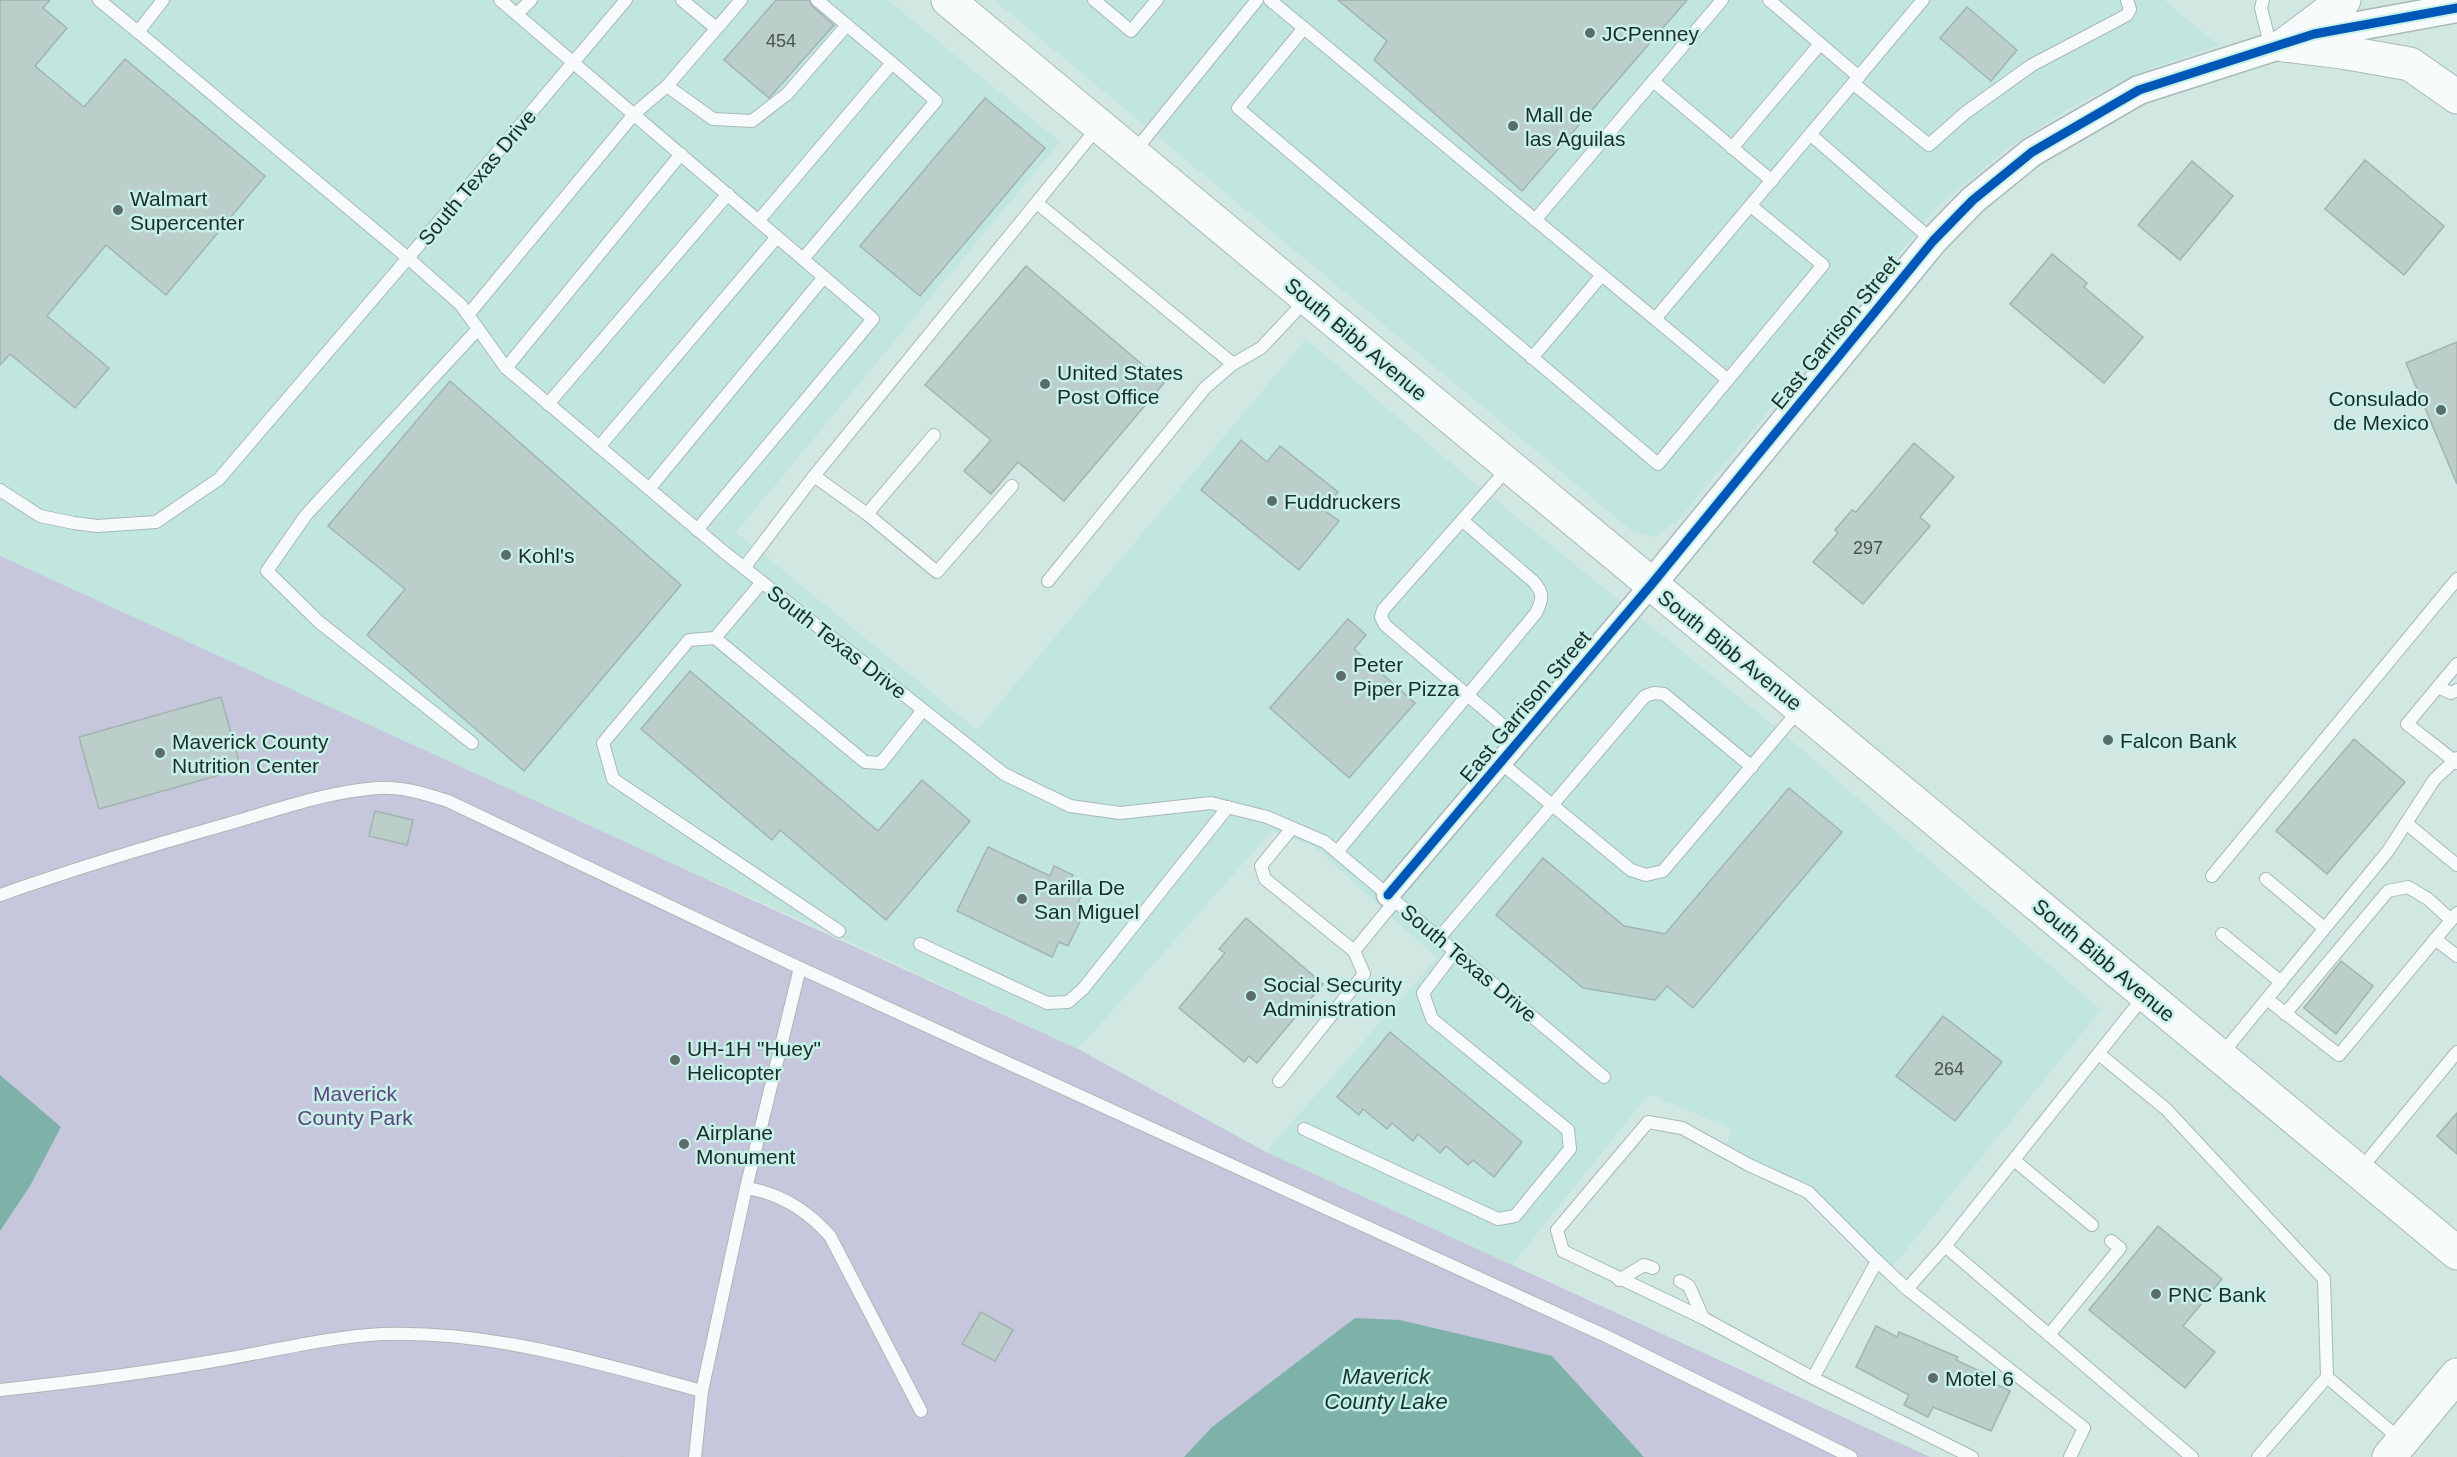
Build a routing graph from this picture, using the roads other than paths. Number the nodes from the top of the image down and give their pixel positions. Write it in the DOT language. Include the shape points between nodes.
graph roads {
  1 [pos="99,0"];
  2 [pos="163,0"];
  3 [pos="500,0"];
  4 [pos="531,0"];
  5 [pos="626,0"];
  6 [pos="682,0"];
  7 [pos="741,0"];
  8 [pos="817,0"];
  9 [pos="948,0"];
  10 [pos="1094,0"];
  11 [pos="1156,0"];
  12 [pos="1257,0"];
  13 [pos="1270,0"];
  14 [pos="1722,0"];
  15 [pos="1769,0"];
  16 [pos="1923,0"];
  17 [pos="2127,0"];
  18 [pos="2263,0"];
  19 [pos="2344,0"];
  20 [pos="2457,8"];
  21 [pos="517,14"];
  22 [pos="847,25"];
  23 [pos="716,28"];
  24 [pos="1304,28"];
  25 [pos="138,32"];
  26 [pos="1820,44"];
  27 [pos="2277,47"];
  28 [pos="574,61"];
  29 [pos="892,63"];
  30 [pos="1857,80"];
  31 [pos="1653,81"];
  32 [pos="667,86"];
  33 [pos="2457,97"];
  34 [pos="635,113"];
  35 [pos="1099,126"];
  36 [pos="1811,135"];
  37 [pos="1732,148"];
  38 [pos="1133,153"];
  39 [pos="681,154"];
  40 [pos="1772,181"];
  41 [pos="728,194"];
  42 [pos="1037,203"];
  43 [pos="1751,206"];
  44 [pos="759,220"];
  45 [pos="1535,220"];
  46 [pos="777,237"];
  47 [pos="1933,241"];
  48 [pos="408,258"];
  49 [pos="803,259"];
  50 [pos="1602,275"];
  51 [pos="824,277"];
  52 [pos="1308,298"];
  53 [pos="468,315"];
  54 [pos="1655,319"];
  55 [pos="477,329"];
  56 [pos="1533,358"];
  57 [pos="1233,364"];
  58 [pos="506,368"];
  59 [pos="1728,380"];
  60 [pos="548,404"];
  61 [pos="934,435"];
  62 [pos="599,447"];
  63 [pos="1509,466"];
  64 [pos="814,476"];
  65 [pos="1012,486"];
  66 [pos="649,489"];
  67 [pos="0,490"];
  68 [pos="867,514"];
  69 [pos="1463,521"];
  70 [pos="697,530"];
  71 [pos="744,568"];
  72 [pos="2457,579"];
  73 [pos="1048,581"];
  74 [pos="762,582"];
  75 [pos="1651,585"];
  76 [pos="715,638"];
  77 [pos="2457,664"];
  78 [pos="2438,687"];
  79 [pos="2457,690"];
  80 [pos="1468,697"];
  81 [pos="1801,708"];
  82 [pos="923,710"];
  83 [pos="1520,739"];
  84 [pos="472,742"];
  85 [pos="2456,760"];
  86 [pos="1500,762"];
  87 [pos="1752,767"];
  88 [pos="1552,805"];
  89 [pos="1228,807"];
  90 [pos="2406,823"];
  91 [pos="1292,828"];
  92 [pos="1337,852"];
  93 [pos="2457,866"];
  94 [pos="2212,876"];
  95 [pos="2266,879"];
  96 [pos="0,895"];
  97 [pos="1391,898"];
  98 [pos="2454,916"];
  99 [pos="2324,928"];
  100 [pos="839,932"];
  101 [pos="2222,934"];
  102 [pos="1439,938"];
  103 [pos="2435,939"];
  104 [pos="920,944"];
  105 [pos="1354,951"];
  106 [pos="1455,951"];
  107 [pos="2457,956"];
  108 [pos="800,968"];
  109 [pos="2281,982"];
  110 [pos="2146,994"];
  111 [pos="2267,999"];
  112 [pos="2285,1014"];
  113 [pos="2457,1052"];
  114 [pos="2099,1054"];
  115 [pos="2220,1056"];
  116 [pos="1604,1077"];
  117 [pos="1279,1081"];
  118 [pos="1304,1128"];
  119 [pos="2014,1160"];
  120 [pos="2358,1171"];
  121 [pos="746,1188"];
  122 [pos="2092,1225"];
  123 [pos="2111,1241"];
  124 [pos="2454,1245"];
  125 [pos="1945,1246"];
  126 [pos="1877,1261"];
  127 [pos="1653,1268"];
  128 [pos="1619,1280"];
  129 [pos="1680,1281"];
  130 [pos="1907,1289"];
  131 [pos="1703,1318"];
  132 [pos="2049,1335"];
  133 [pos="2457,1374"];
  134 [pos="2327,1377"];
  135 [pos="1813,1378"];
  136 [pos="0,1390"];
  137 [pos="702,1391"];
  138 [pos="921,1411"];
  139 [pos="2396,1449"];
  140 [pos="695,1457"];
  141 [pos="1851,1457"];
  142 [pos="1972,1457"];
  143 [pos="2070,1457"];
  144 [pos="2192,1457"];
  145 [pos="2258,1457"];
  1 -- 25 [label="lane"];
  2 -- 25 [label="lane"];
  3 -- 21 [label="lane"];
  4 -- 21 [label="lane"];
  5 -- 28 [label="lane, South Texas Drive"];
  6 -- 23 [label="lane"];
  7 -- 23 [label="lane"];
  8 -- 22 [label="lane"];
  9 -- 35 [label="main road, South Bibb Avenue"];
  10 -- 11 [label="lane" via="1131,31"];
  12 -- 38 [label="lane"];
  13 -- 24 [label="lane"];
  14 -- 31 [label="lane"];
  15 -- 26 [label="lane"];
  16 -- 30 [label="lane"];
  17 -- 30 [label="lane" via="2127,15 2032,65 1929,145"];
  18 -- 27 [label="lane" via="2261,8"];
  19 -- 27 [label="main road"];
  20 -- 27 [label="street, East Garrison Street" via="2314,34"];
  21 -- 28 [label="lane"];
  22 -- 29 [label="lane"];
  22 -- 32 [label="lane" via="787,94 752,121 713,119"];
  23 -- 32 [label="lane"];
  24 -- 45 [label="lane"];
  24 -- 56 [label="lane" via="1238,108"];
  25 -- 48 [label="lane"];
  26 -- 30 [label="lane"];
  26 -- 37 [label="lane"];
  27 -- 33 [label="main road" via="2343,52 2410,64"];
  27 -- 47 [label="street, East Garrison Street" via="2139,90 2032,152 1973,200"];
  28 -- 34 [label="lane"];
  28 -- 48 [label="lane, South Texas Drive"];
  29 -- 44 [label="lane"];
  29 -- 49 [label="lane" via="936,101"];
  30 -- 36 [label="lane"];
  31 -- 37 [label="lane"];
  31 -- 45 [label="lane"];
  32 -- 34 [label="lane"];
  34 -- 39 [label="lane"];
  34 -- 53 [label="lane"];
  35 -- 38 [label="main road, South Bibb Avenue"];
  35 -- 42 [label="lane"];
  36 -- 40 [label="lane"];
  36 -- 47 [label="lane"];
  37 -- 40 [label="lane"];
  38 -- 52 [label="main road, South Bibb Avenue"];
  39 -- 41 [label="lane"];
  39 -- 58 [label="lane"];
  40 -- 43 [label="lane"];
  41 -- 44 [label="lane"];
  41 -- 60 [label="lane"];
  42 -- 57 [label="lane"];
  42 -- 64 [label="lane"];
  43 -- 54 [label="lane"];
  43 -- 59 [label="lane" via="1823,265"];
  44 -- 46 [label="lane"];
  45 -- 50 [label="lane"];
  46 -- 49 [label="lane"];
  46 -- 62 [label="lane"];
  47 -- 75 [label="street, East Garrison Street"];
  48 -- 53 [label="lane, South Texas Drive"];
  48 -- 67 [label="lane" via="219,479 156,522 97,526 74,523 40,516"];
  49 -- 51 [label="lane"];
  50 -- 54 [label="lane"];
  50 -- 56 [label="lane"];
  51 -- 66 [label="lane"];
  51 -- 70 [label="lane" via="873,319"];
  52 -- 57 [label="lane" via="1261,348"];
  52 -- 63 [label="main road, South Bibb Avenue"];
  53 -- 55 [label="lane, South Texas Drive"];
  54 -- 59 [label="lane"];
  55 -- 58 [label="lane, South Texas Drive"];
  55 -- 84 [label="lane" via="306,515 267,571 319,622"];
  56 -- 59 [label="lane" via="1658,464"];
  57 -- 73 [label="lane" via="1205,388"];
  58 -- 60 [label="lane, South Texas Drive"];
  60 -- 62 [label="lane, South Texas Drive"];
  61 -- 68 [label="lane"];
  62 -- 66 [label="lane, South Texas Drive"];
  63 -- 69 [label="lane"];
  63 -- 75 [label="main road, South Bibb Avenue"];
  64 -- 68 [label="lane"];
  64 -- 71 [label="lane"];
  65 -- 68 [label="lane" via="937,572"];
  66 -- 70 [label="lane, South Texas Drive"];
  69 -- 80 [label="lane" via="1533,580 1543,600"];
  69 -- 80 [label="lane" via="1383,610 1381,617 1385,625"];
  70 -- 71 [label="lane, South Texas Drive"];
  71 -- 74 [label="lane, South Texas Drive"];
  72 -- 94 [label="lane"];
  74 -- 76 [label="lane"];
  74 -- 82 [label="lane, South Texas Drive"];
  75 -- 81 [label="main road, South Bibb Avenue"];
  75 -- 83 [label="street, East Garrison Street"];
  76 -- 82 [label="lane" via="864,762 881,763"];
  76 -- 100 [label="lane" via="689,640 603,743 613,779"];
  77 -- 78 [label="lane"];
  78 -- 79 [label="lane" via="2451,693"];
  78 -- 85 [label="lane" via="2407,724"];
  80 -- 83 [label="lane"];
  80 -- 92 [label="lane"];
  81 -- 87 [label="lane"];
  81 -- 110 [label="main road, South Bibb Avenue"];
  82 -- 89 [label="lane, South Texas Drive" via="1004,774 1070,806 1120,813 1211,803"];
  83 -- 86 [label="street, East Garrison Street"];
  85 -- 90 [label="lane" via="2434,780"];
  86 -- 88 [label="lane"];
  86 -- 97 [label="street, East Garrison Street"];
  87 -- 88 [label="lane" via="1663,872 1646,875 1631,870"];
  87 -- 88 [label="lane" via="1664,694 1654,693 1645,696"];
  88 -- 102 [label="lane"];
  89 -- 91 [label="lane, South Texas Drive"];
  89 -- 104 [label="lane" via="1083,989 1068,1002 1047,1003"];
  90 -- 93 [label="lane"];
  90 -- 99 [label="lane" via="2388,851"];
  91 -- 92 [label="lane, South Texas Drive" via="1325,842"];
  91 -- 105 [label="lane" via="1261,866 1265,879"];
  92 -- 97 [label="lane, South Texas Drive"];
  95 -- 99 [label="lane"];
  96 -- 108 [label="lane" via="87,864 341,792 380,788 414,791 448,801"];
  97 -- 102 [label="lane, South Texas Drive"];
  97 -- 105 [label="lane"];
  98 -- 103 [label="lane"];
  98 -- 112 [label="lane" via="2408,887 2388,891"];
  99 -- 109 [label="lane"];
  101 -- 109 [label="lane"];
  102 -- 106 [label="lane, South Texas Drive"];
  103 -- 107 [label="lane"];
  103 -- 112 [label="lane" via="2339,1055"];
  105 -- 117 [label="lane" via="1364,974"];
  106 -- 116 [label="lane, South Texas Drive"];
  106 -- 118 [label="lane" via="1423,993 1432,1019 1568,1130 1570,1149 1515,1216 1498,1219"];
  108 -- 121 [label="lane"];
  108 -- 141 [label="lane" via="1606,1336"];
  109 -- 111 [label="lane"];
  110 -- 114 [label="lane"];
  110 -- 115 [label="main road, South Bibb Avenue"];
  111 -- 112 [label="lane"];
  111 -- 115 [label="lane"];
  113 -- 120 [label="lane"];
  114 -- 119 [label="lane"];
  114 -- 134 [label="lane" via="2166,1109 2324,1279"];
  115 -- 120 [label="main road, South Bibb Avenue"];
  119 -- 122 [label="lane"];
  119 -- 125 [label="lane"];
  120 -- 124 [label="main road, South Bibb Avenue"];
  121 -- 137 [label="lane"];
  121 -- 138 [label="lane" via="794,1204 830,1236"];
  123 -- 132 [label="lane" via="2120,1248"];
  125 -- 130 [label="lane"];
  125 -- 132 [label="lane"];
  126 -- 128 [label="lane" via="1808,1192 1682,1128 1648,1122 1557,1230 1563,1251"];
  126 -- 130 [label="lane"];
  126 -- 135 [label="lane"];
  127 -- 128 [label="lane" via="1644,1265"];
  128 -- 131 [label="lane"];
  129 -- 131 [label="lane" via="1689,1286"];
  130 -- 143 [label="lane" via="2084,1428"];
  131 -- 135 [label="lane"];
  132 -- 144 [label="lane"];
  133 -- 139 [label="main road"];
  134 -- 139 [label="lane"];
  134 -- 145 [label="lane"];
  135 -- 142 [label="lane"];
  136 -- 137 [label="lane" via="382,1334 467,1338 558,1352"];
  137 -- 140 [label="lane"];
}
